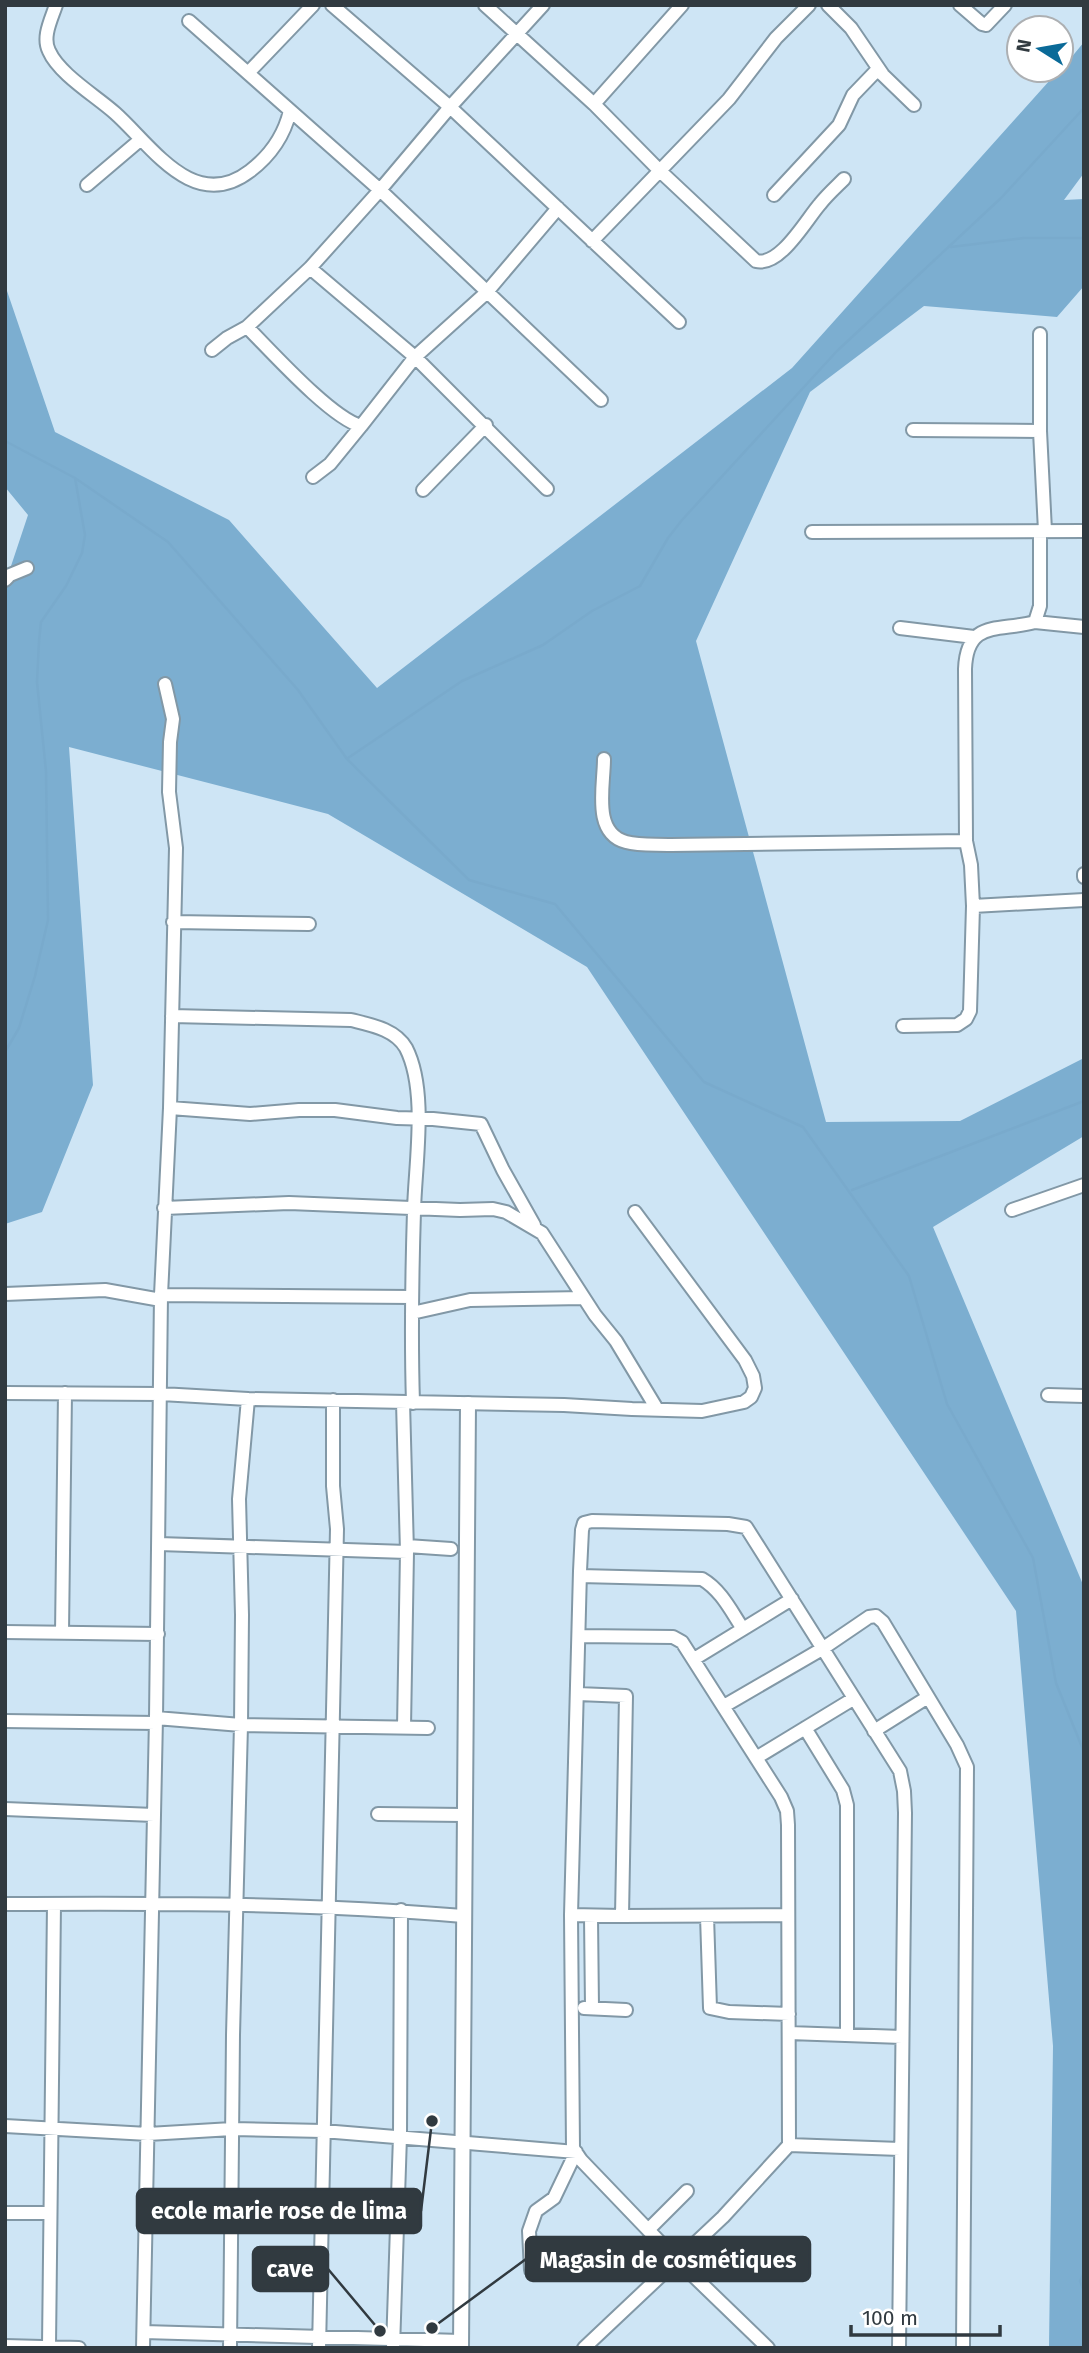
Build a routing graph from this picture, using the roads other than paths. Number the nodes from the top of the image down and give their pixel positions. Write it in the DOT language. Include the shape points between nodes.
graph roads {
  1 [pos="56,5"];
  2 [pos="313,5"];
  3 [pos="332,5"];
  4 [pos="485,5"];
  5 [pos="543,5"];
  6 [pos="682,5"];
  7 [pos="809,5"];
  8 [pos="828,5"];
  9 [pos="960,5"];
  10 [pos="1005,5"];
  11 [pos="189,21"];
  12 [pos="517,33"];
  13 [pos="878,69"];
  14 [pos="248,73"];
  15 [pos="594,104"];
  16 [pos="914,105"];
  17 [pos="450,107"];
  18 [pos="290,111"];
  19 [pos="140,139"];
  20 [pos="660,171"];
  21 [pos="844,180"];
  22 [pos="87,186"];
  23 [pos="380,190"];
  24 [pos="774,195"];
  25 [pos="558,208"];
  26 [pos="592,240"];
  27 [pos="310,268"];
  28 [pos="486,293"];
  29 [pos="679,321"];
  30 [pos="247,327"];
  31 [pos="1040,334"];
  32 [pos="212,350"];
  33 [pos="415,357"];
  34 [pos="601,400"];
  35 [pos="486,425"];
  36 [pos="361,426"];
  37 [pos="913,430"];
  38 [pos="1040,431"];
  39 [pos="313,477"];
  40 [pos="547,489"];
  41 [pos="424,490"];
  42 [pos="1042,531"];
  43 [pos="1084,531"];
  44 [pos="812,532"];
  45 [pos="27,568"];
  46 [pos="7,577"];
  47 [pos="1035,622"];
  48 [pos="1084,627"];
  49 [pos="900,628"];
  50 [pos="974,638"];
  51 [pos="165,684"];
  52 [pos="604,759"];
  53 [pos="966,841"];
  54 [pos="1084,900"];
  55 [pos="973,906"];
  56 [pos="173,922"];
  57 [pos="309,924"];
  58 [pos="172,1016"];
  59 [pos="903,1026"];
  60 [pos="170,1108"];
  61 [pos="419,1119"];
  62 [pos="1084,1185"];
  63 [pos="164,1208"];
  64 [pos="414,1209"];
  65 [pos="1012,1210"];
  66 [pos="635,1212"];
  67 [pos="535,1227"];
  68 [pos="5,1294"];
  69 [pos="161,1297"];
  70 [pos="412,1297"];
  71 [pos="584,1298"];
  72 [pos="412,1313"];
  73 [pos="5,1393"];
  74 [pos="65,1394"];
  75 [pos="161,1394"];
  76 [pos="1048,1395"];
  77 [pos="1084,1396"];
  78 [pos="248,1398"];
  79 [pos="333,1401"];
  80 [pos="408,1403"];
  81 [pos="468,1404"];
  82 [pos="657,1409"];
  83 [pos="159,1544"];
  84 [pos="239,1546"];
  85 [pos="407,1549"];
  86 [pos="451,1549"];
  87 [pos="336,1550"];
  88 [pos="580,1576"];
  89 [pos="792,1599"];
  90 [pos="743,1629"];
  91 [pos="5,1632"];
  92 [pos="62,1633"];
  93 [pos="158,1634"];
  94 [pos="580,1636"];
  95 [pos="822,1649"];
  96 [pos="694,1659"];
  97 [pos="578,1694"];
  98 [pos="928,1696"];
  99 [pos="853,1699"];
  100 [pos="723,1706"];
  101 [pos="156,1720"];
  102 [pos="5,1721"];
  103 [pos="241,1725"];
  104 [pos="332,1725"];
  105 [pos="404,1727"];
  106 [pos="428,1728"];
  107 [pos="805,1728"];
  108 [pos="874,1731"];
  109 [pos="756,1758"];
  110 [pos="5,1809"];
  111 [pos="378,1814"];
  112 [pos="154,1815"];
  113 [pos="463,1815"];
  114 [pos="54,1903"];
  115 [pos="5,1904"];
  116 [pos="152,1904"];
  117 [pos="237,1906"];
  118 [pos="329,1909"];
  119 [pos="401,1910"];
  120 [pos="572,1915"];
  121 [pos="789,1915"];
  122 [pos="463,1916"];
  123 [pos="622,1916"];
  124 [pos="707,1916"];
  125 [pos="591,1917"];
  126 [pos="573,2007"];
  127 [pos="592,2008"];
  128 [pos="626,2010"];
  129 [pos="789,2014"];
  130 [pos="789,2033"];
  131 [pos="847,2035"];
  132 [pos="902,2038"];
  133 [pos="5,2126"];
  134 [pos="51,2129"];
  135 [pos="232,2129"];
  136 [pos="323,2131"];
  137 [pos="148,2134"];
  138 [pos="400,2136"];
  139 [pos="462,2141"];
  140 [pos="789,2146"];
  141 [pos="900,2149"];
  142 [pos="576,2152"];
  143 [pos="687,2191"];
  144 [pos="5,2213"];
  145 [pos="50,2213"];
  146 [pos="648,2230"];
  147 [pos="677,2260"];
  148 [pos="531,2270"];
  149 [pos="144,2332"];
  150 [pos="230,2342"];
  151 [pos="319,2343"];
  152 [pos="393,2344"];
  153 [pos="461,2345"];
  154 [pos="5,2346"];
  155 [pos="49,2346"];
  156 [pos="79,2348"];
  157 [pos="143,2348"];
  158 [pos="584,2348"];
  159 [pos="768,2348"];
  160 [pos="899,2348"];
  161 [pos="963,2348"];
  1 -- 19 [label="street" via="46,37 49,51"];
  2 -- 14 [label="street"];
  3 -- 17 [label="street"];
  4 -- 12 [label="street"];
  5 -- 12 [label="street"];
  6 -- 15 [label="street"];
  7 -- 20 [label="street"];
  8 -- 13 [label="street" via="851,28"];
  9 -- 10 [label="street" via="982,24"];
  11 -- 14 [label="street"];
  12 -- 15 [label="street"];
  12 -- 17 [label="street"];
  13 -- 16 [label="street"];
  13 -- 24 [label="street" via="853,96 839,125"];
  14 -- 18 [label="street"];
  15 -- 20 [label="street"];
  17 -- 23 [label="street"];
  17 -- 25 [label="street"];
  18 -- 19 [label="street" via="276,145 259,164 225,186 187,178"];
  18 -- 23 [label="street"];
  19 -- 22 [label="street"];
  20 -- 21 [label="street" via="762,263 782,251"];
  20 -- 26 [label="street"];
  23 -- 27 [label="street"];
  23 -- 28 [label="street"];
  25 -- 26 [label="street"];
  25 -- 28 [label="street"];
  26 -- 29 [label="street"];
  27 -- 30 [label="street"];
  27 -- 33 [label="street"];
  28 -- 33 [label="street"];
  28 -- 34 [label="street"];
  30 -- 32 [label="street"];
  30 -- 36 [label="street" via="341,416"];
  31 -- 38 [label="street"];
  33 -- 35 [label="street"];
  33 -- 36 [label="street"];
  35 -- 40 [label="street"];
  35 -- 41 [label="street"];
  36 -- 39 [label="street"];
  37 -- 38 [label="street"];
  38 -- 42 [label="street"];
  42 -- 43 [label="street"];
  42 -- 44 [label="street"];
  42 -- 47 [label="street" via="1040,606"];
  45 -- 46 [label="street"];
  47 -- 48 [label="street"];
  47 -- 50 [label="street" via="992,629"];
  49 -- 50 [label="street"];
  50 -- 53 [label="street" via="968,645 965,668"];
  51 -- 56 [label="street" via="173,719 169,792 176,848"];
  52 -- 53 [label="street" via="607,830 627,843"];
  53 -- 55 [label="street"];
  54 -- 55 [label="street"];
  55 -- 59 [label="street" via="966,1019 957,1024"];
  56 -- 57 [label="street"];
  56 -- 58 [label="street"];
  58 -- 60 [label="street"];
  58 -- 61 [label="street" via="340,1019 375,1025 398,1036 407,1049"];
  60 -- 61 [label="street" via="250,1114 335,1110"];
  60 -- 63 [label="street"];
  61 -- 64 [label="street"];
  61 -- 67 [label="street" via="481,1125"];
  62 -- 65 [label="street"];
  63 -- 64 [label="street" via="289,1203"];
  63 -- 69 [label="street"];
  64 -- 67 [label="street" via="493,1209"];
  64 -- 70 [label="street"];
  66 -- 82 [label="street" via="745,1360 755,1388 744,1402 723,1407"];
  67 -- 71 [label="street"];
  68 -- 69 [label="street" via="106,1290"];
  69 -- 70 [label="street"];
  69 -- 75 [label="street"];
  70 -- 72 [label="street"];
  71 -- 72 [label="street" via="470,1300"];
  71 -- 82 [label="street"];
  72 -- 80 [label="street"];
  73 -- 74 [label="street"];
  74 -- 75 [label="street"];
  74 -- 92 [label="street"];
  75 -- 78 [label="street"];
  75 -- 83 [label="street"];
  76 -- 77 [label="street"];
  78 -- 79 [label="street"];
  78 -- 84 [label="street"];
  79 -- 80 [label="street"];
  79 -- 87 [label="street"];
  80 -- 81 [label="street"];
  80 -- 85 [label="street"];
  81 -- 82 [label="street"];
  81 -- 113 [label="street"];
  83 -- 84 [label="street"];
  83 -- 93 [label="street"];
  84 -- 87 [label="street"];
  84 -- 103 [label="street"];
  85 -- 86 [label="street"];
  85 -- 87 [label="street"];
  85 -- 105 [label="street"];
  87 -- 104 [label="street"];
  88 -- 89 [label="street" via="584,1523 735,1524 746,1527"];
  88 -- 90 [label="street" via="702,1579 722,1596"];
  88 -- 94 [label="street"];
  89 -- 90 [label="street"];
  89 -- 95 [label="street"];
  90 -- 96 [label="street"];
  91 -- 92 [label="street"];
  92 -- 93 [label="street"];
  93 -- 101 [label="street"];
  94 -- 96 [label="street" via="673,1637"];
  94 -- 97 [label="street"];
  95 -- 98 [label="street" via="876,1616"];
  95 -- 99 [label="street"];
  95 -- 100 [label="street"];
  96 -- 100 [label="street"];
  97 -- 120 [label="street"];
  97 -- 123 [label="street" via="626,1696"];
  98 -- 108 [label="street"];
  98 -- 161 [label="street" via="957,1745 968,1777"];
  99 -- 107 [label="street"];
  99 -- 108 [label="street"];
  100 -- 109 [label="street"];
  101 -- 102 [label="street"];
  101 -- 103 [label="street"];
  101 -- 112 [label="street"];
  103 -- 104 [label="street"];
  103 -- 117 [label="street"];
  104 -- 105 [label="street"];
  104 -- 118 [label="street"];
  105 -- 106 [label="street"];
  107 -- 109 [label="street"];
  107 -- 131 [label="street" via="843,1790 847,1805"];
  108 -- 132 [label="street" via="900,1771 904,1791"];
  109 -- 121 [label="street" via="788,1811"];
  110 -- 112 [label="street"];
  111 -- 113 [label="street"];
  112 -- 116 [label="street"];
  113 -- 122 [label="street"];
  114 -- 115 [label="street"];
  114 -- 116 [label="street"];
  114 -- 134 [label="street"];
  116 -- 117 [label="street"];
  116 -- 137 [label="street"];
  117 -- 118 [label="street"];
  117 -- 135 [label="street"];
  118 -- 119 [label="street"];
  118 -- 136 [label="street"];
  119 -- 122 [label="street"];
  119 -- 138 [label="street"];
  120 -- 125 [label="street"];
  120 -- 126 [label="street"];
  121 -- 124 [label="street"];
  121 -- 129 [label="street"];
  122 -- 139 [label="street"];
  123 -- 124 [label="street"];
  123 -- 125 [label="street"];
  124 -- 129 [label="street" via="710,2008"];
  125 -- 127 [label="street"];
  126 -- 127 [label="street"];
  126 -- 142 [label="street"];
  127 -- 128 [label="street"];
  129 -- 130 [label="street"];
  130 -- 131 [label="street"];
  130 -- 140 [label="street"];
  131 -- 132 [label="street"];
  132 -- 141 [label="street"];
  133 -- 134 [label="street"];
  134 -- 137 [label="street"];
  134 -- 145 [label="street"];
  135 -- 136 [label="street"];
  135 -- 137 [label="street"];
  135 -- 150 [label="street"];
  136 -- 138 [label="street"];
  136 -- 151 [label="street"];
  137 -- 149 [label="street"];
  138 -- 139 [label="street"];
  138 -- 152 [label="street"];
  139 -- 142 [label="street"];
  139 -- 153 [label="street"];
  140 -- 141 [label="street"];
  140 -- 147 [label="street"];
  141 -- 160 [label="street"];
  142 -- 146 [label="street"];
  142 -- 148 [label="street" via="554,2198 536,2211 529,2231"];
  143 -- 146 [label="street"];
  144 -- 145 [label="street"];
  145 -- 155 [label="street"];
  146 -- 147 [label="street"];
  147 -- 158 [label="street"];
  147 -- 159 [label="street"];
  149 -- 150 [label="street"];
  149 -- 157 [label="street"];
  150 -- 151 [label="street"];
  151 -- 152 [label="street"];
  152 -- 153 [label="street"];
  154 -- 155 [label="street"];
  155 -- 156 [label="street"];
}
